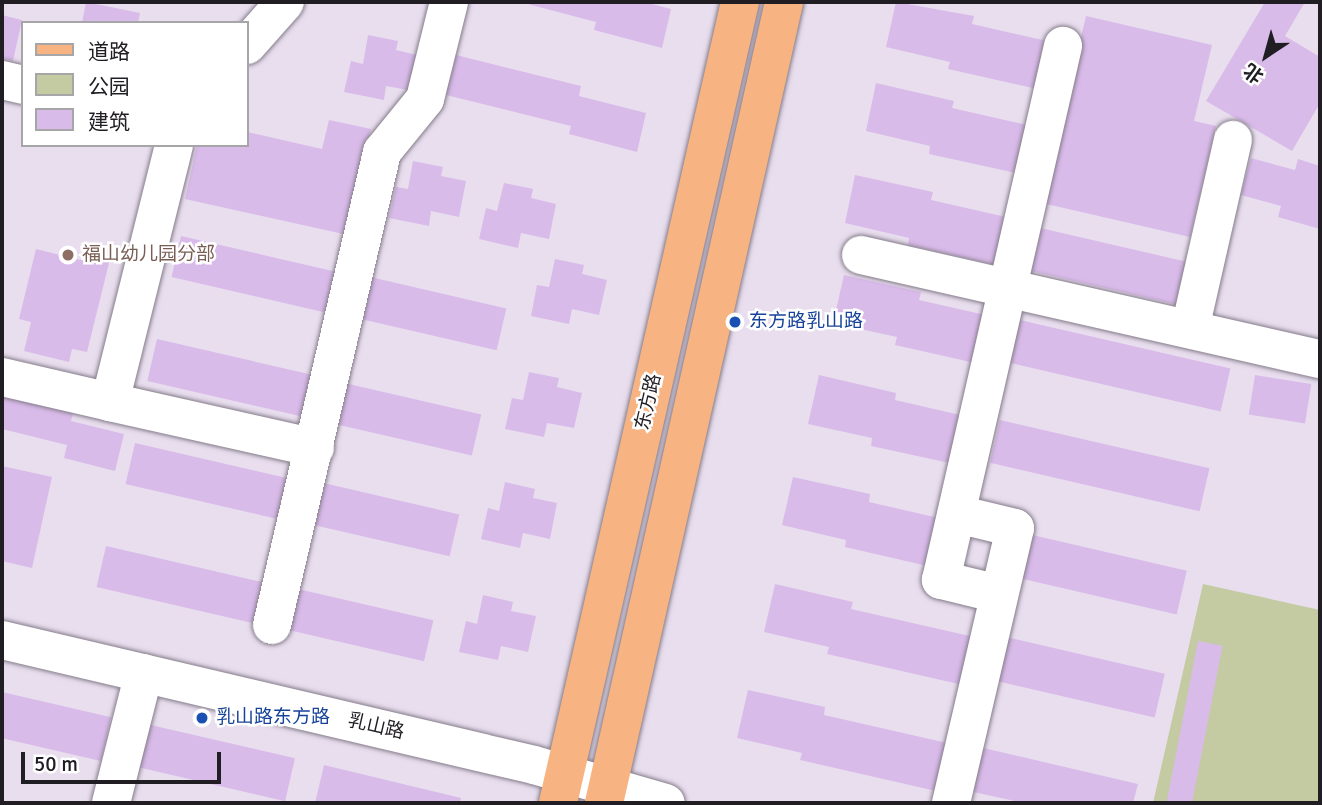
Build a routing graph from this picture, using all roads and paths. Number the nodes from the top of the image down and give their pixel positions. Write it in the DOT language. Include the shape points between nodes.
graph roads {
  1 [pos="285,2"];
  2 [pos="449,2"];
  3 [pos="740,2"];
  4 [pos="784,2"];
  5 [pos="248,45"];
  6 [pos="1063,46"];
  7 [pos="2,80"];
  8 [pos="21,85"];
  9 [pos="1233,139"];
  10 [pos="174,147"];
  11 [pos="860,255"];
  12 [pos="1011,289"];
  13 [pos="1190,330"];
  14 [pos="1320,359"];
  15 [pos="2,377"];
  16 [pos="110,402"];
  17 [pos="315,448"];
  18 [pos="957,514"];
  19 [pos="999,594"];
  20 [pos="272,625"];
  21 [pos="2,640"];
  22 [pos="144,673"];
  23 [pos="561,788"];
  24 [pos="606,795"];
  25 [pos="111,803"];
  26 [pos="666,803"];
  27 [pos="951,803"];
  1 -- 5 [label="street"];
  2 -- 17 [label="street" via="425,99 382,152"];
  3 -- 23 [label="main road, 东方路"];
  4 -- 24 [label="main road"];
  6 -- 12 [label="street"];
  7 -- 8 [label="street"];
  9 -- 13 [label="street"];
  10 -- 16 [label="street"];
  11 -- 12 [label="street"];
  12 -- 13 [label="street"];
  12 -- 18 [label="street"];
  13 -- 14 [label="street"];
  15 -- 16 [label="street"];
  16 -- 17 [label="street"];
  17 -- 20 [label="street"];
  18 -- 19 [label="street" via="1015,528"];
  18 -- 19 [label="street" via="941,580"];
  19 -- 27 [label="street"];
  21 -- 22 [label="street, 乳山路"];
  22 -- 23 [label="street, 乳山路"];
  22 -- 25 [label="street"];
  23 -- 24 [label="street, 乳山路"];
  24 -- 26 [label="street, 乳山路"];
}
